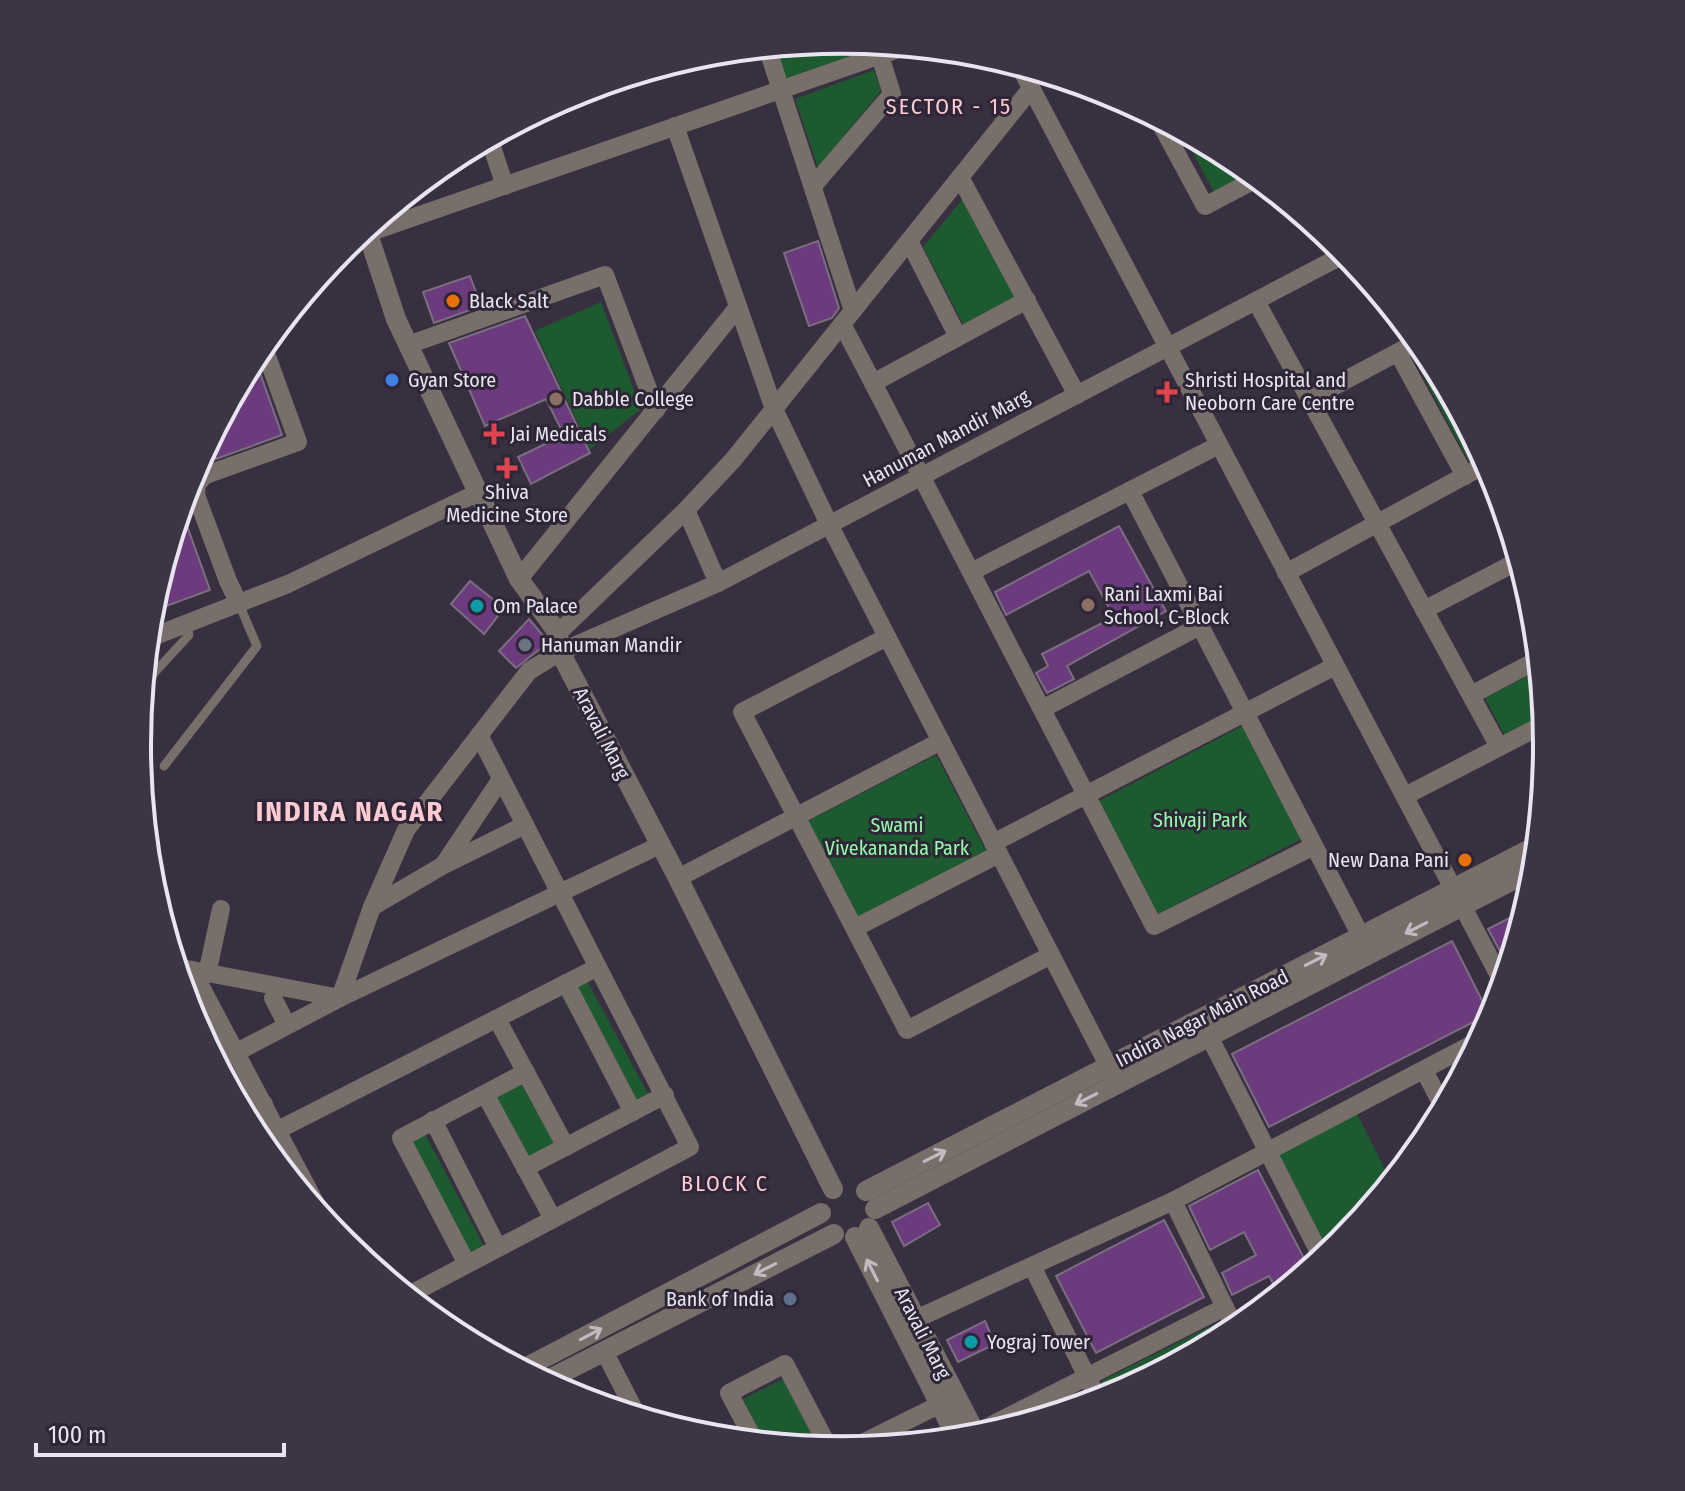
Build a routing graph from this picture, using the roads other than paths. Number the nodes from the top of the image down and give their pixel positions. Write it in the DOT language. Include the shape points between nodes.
graph roads {
  1 [pos="865,54"];
  2 [pos="880,55"];
  3 [pos="771,58"];
  4 [pos="1025,79"];
  5 [pos="781,90"];
  6 [pos="1030,90"];
  7 [pos="675,126"];
  8 [pos="1167,135"];
  9 [pos="493,150"];
  10 [pos="960,177"];
  11 [pos="1246,185"];
  12 [pos="505,186"];
  13 [pos="813,186"];
  14 [pos="390,223"];
  15 [pos="909,241"];
  16 [pos="370,242"];
  17 [pos="1334,260"];
  18 [pos="1027,300"];
  19 [pos="1256,301"];
  20 [pos="738,307"];
  21 [pos="848,318"];
  22 [pos="958,337"];
  23 [pos="408,345"];
  24 [pos="1167,347"];
  25 [pos="1407,348"];
  26 [pos="1398,353"];
  27 [pos="269,360"];
  28 [pos="873,383"];
  29 [pos="1077,395"];
  30 [pos="1310,399"];
  31 [pos="774,409"];
  32 [pos="656,410"];
  33 [pos="1219,445"];
  34 [pos="209,469"];
  35 [pos="1476,470"];
  36 [pos="922,476"];
  37 [pos="1465,476"];
  38 [pos="1130,491"];
  39 [pos="477,493"];
  40 [pos="197,498"];
  41 [pos="686,510"];
  42 [pos="1377,523"];
  43 [pos="829,524"];
  44 [pos="1510,565"];
  45 [pos="971,572"];
  46 [pos="1286,573"];
  47 [pos="519,579"];
  48 [pos="718,583"];
  49 [pos="239,604"];
  50 [pos="1424,610"];
  51 [pos="186,624"];
  52 [pos="1200,626"];
  53 [pos="160,634"];
  54 [pos="887,637"];
  55 [pos="559,642"];
  56 [pos="1529,664"];
  57 [pos="1335,666"];
  58 [pos="155,672"];
  59 [pos="1471,695"];
  60 [pos="1042,709"];
  61 [pos="1245,713"];
  62 [pos="1534,729"];
  63 [pos="479,735"];
  64 [pos="941,741"];
  65 [pos="1499,747"];
  66 [pos="164,766"];
  67 [pos="501,779"];
  68 [pos="1086,795"];
  69 [pos="1405,796"];
  70 [pos="796,816"];
  71 [pos="525,825"];
  72 [pos="660,845"];
  73 [pos="1314,846"];
  74 [pos="996,848"];
  75 [pos="1525,853"];
  76 [pos="442,866"];
  77 [pos="1522,873"];
  78 [pos="678,878"];
  79 [pos="561,894"];
  80 [pos="1458,897"];
  81 [pos="372,907"];
  82 [pos="221,909"];
  83 [pos="855,928"];
  84 [pos="1361,936"];
  85 [pos="1051,955"];
  86 [pos="598,967"];
  87 [pos="192,970"];
  88 [pos="1496,970"];
  89 [pos="566,983"];
  90 [pos="273,998"];
  91 [pos="340,998"];
  92 [pos="497,1019"];
  93 [pos="287,1025"];
  94 [pos="1209,1036"];
  95 [pos="1464,1049"];
  96 [pos="236,1052"];
  97 [pos="226,1058"];
  98 [pos="1424,1070"];
  99 [pos="526,1072"];
  100 [pos="1113,1075"];
  101 [pos="485,1094"];
  102 [pos="665,1095"];
  103 [pos="1438,1097"];
  104 [pos="264,1104"];
  105 [pos="255,1108"];
  106 [pos="633,1112"];
  107 [pos="433,1120"];
  108 [pos="278,1130"];
  109 [pos="566,1147"];
  110 [pos="283,1150"];
  111 [pos="1267,1152"];
  112 [pos="525,1168"];
  113 [pos="833,1189"];
  114 [pos="1173,1201"];
  115 [pos="821,1213"];
  116 [pos="553,1219"];
  117 [pos="860,1220"];
  118 [pos="498,1248"];
  119 [pos="1317,1248"];
  120 [pos="467,1264"];
  121 [pos="1033,1268"];
  122 [pos="418,1290"];
  123 [pos="1225,1307"];
  124 [pos="1230,1318"];
  125 [pos="916,1319"];
  126 [pos="604,1351"];
  127 [pos="533,1364"];
  128 [pos="558,1375"];
  129 [pos="1087,1377"];
  130 [pos="1093,1389"];
  131 [pos="948,1400"];
  132 [pos="631,1403"];
  133 [pos="1012,1415"];
  134 [pos="963,1426"];
  135 [pos="749,1431"];
  136 [pos="875,1436"];
  137 [pos="823,1437"];
  1 -- 5 [label="street"];
  2 -- 13 [label="street" via="892,94"];
  3 -- 5 [label="street"];
  4 -- 6 [label="street"];
  5 -- 7 [label="street"];
  5 -- 13 [label="street"];
  6 -- 10 [label="street"];
  6 -- 24 [label="street"];
  7 -- 12 [label="street"];
  7 -- 20 [label="street"];
  8 -- 11 [label="street" via="1205,206"];
  9 -- 12 [label="street"];
  10 -- 15 [label="street"];
  10 -- 18 [label="street"];
  12 -- 14 [label="street"];
  13 -- 21 [label="street"];
  15 -- 21 [label="street"];
  15 -- 22 [label="street"];
  16 -- 23 [label="street, Aravali Marg"];
  17 -- 19 [label="street, Hanuman Mandir Marg"];
  18 -- 22 [label="street"];
  18 -- 29 [label="street"];
  19 -- 24 [label="street, Hanuman Mandir Marg"];
  19 -- 30 [label="street"];
  20 -- 31 [label="street"];
  20 -- 32 [label="street"];
  21 -- 28 [label="street"];
  21 -- 31 [label="street"];
  22 -- 28 [label="street"];
  23 -- 32 [label="street" via="605,275"];
  23 -- 39 [label="street, Aravali Marg"];
  24 -- 29 [label="street, Hanuman Mandir Marg"];
  24 -- 33 [label="street"];
  25 -- 26 [label="street"];
  26 -- 30 [label="street"];
  26 -- 37 [label="street"];
  27 -- 34 [label="street" via="298,442"];
  28 -- 36 [label="street"];
  29 -- 36 [label="street, Hanuman Mandir Marg"];
  30 -- 42 [label="street"];
  31 -- 41 [label="street"];
  31 -- 43 [label="street"];
  32 -- 47 [label="street"];
  33 -- 38 [label="street"];
  33 -- 46 [label="street"];
  35 -- 37 [label="street"];
  36 -- 43 [label="street, Hanuman Mandir Marg"];
  36 -- 45 [label="street"];
  37 -- 42 [label="street"];
  38 -- 45 [label="street"];
  38 -- 52 [label="street"];
  39 -- 47 [label="street, Aravali Marg"];
  39 -- 49 [label="street"];
  40 -- 49 [label="street"];
  41 -- 48 [label="street"];
  41 -- 55 [label="street"];
  42 -- 46 [label="street"];
  42 -- 50 [label="street"];
  43 -- 48 [label="street, Hanuman Mandir Marg"];
  43 -- 54 [label="street"];
  44 -- 50 [label="street"];
  45 -- 60 [label="street"];
  46 -- 57 [label="street"];
  47 -- 55 [label="street, Aravali Marg"];
  48 -- 55 [label="street, Hanuman Mandir Marg"];
  49 -- 51 [label="street"];
  49 -- 66 [label="lane" via="257,646"];
  50 -- 59 [label="street"];
  51 -- 53 [label="street"];
  51 -- 58 [label="lane" via="189,635"];
  52 -- 60 [label="street"];
  52 -- 61 [label="street"];
  54 -- 64 [label="street"];
  54 -- 70 [label="street" via="742,712"];
  55 -- 63 [label="street"];
  55 -- 72 [label="street, Aravali Marg"];
  56 -- 59 [label="street"];
  57 -- 61 [label="street"];
  57 -- 69 [label="street"];
  59 -- 65 [label="street"];
  60 -- 68 [label="street"];
  61 -- 68 [label="street"];
  61 -- 73 [label="street"];
  62 -- 65 [label="street"];
  63 -- 67 [label="street"];
  63 -- 81 [label="street" via="406,830"];
  64 -- 70 [label="street"];
  64 -- 74 [label="street"];
  65 -- 69 [label="street"];
  67 -- 71 [label="street"];
  67 -- 76 [label="street"];
  68 -- 73 [label="street" via="1154,926"];
  68 -- 74 [label="street"];
  69 -- 80 [label="street"];
  70 -- 78 [label="street"];
  70 -- 83 [label="street"];
  71 -- 76 [label="street"];
  71 -- 79 [label="street"];
  72 -- 78 [label="street, Aravali Marg"];
  72 -- 79 [label="street"];
  73 -- 84 [label="street"];
  74 -- 83 [label="street"];
  74 -- 85 [label="street"];
  75 -- 80 [label="street, Indira Nagar Main Road"];
  76 -- 81 [label="street"];
  77 -- 80 [label="street, Indira Nagar Main Road"];
  78 -- 113 [label="street, Aravali Marg"];
  79 -- 86 [label="street"];
  79 -- 91 [label="street"];
  80 -- 84 [label="street, Indira Nagar Main Road"];
  80 -- 88 [label="street"];
  80 -- 94 [label="street, Indira Nagar Main Road, one-way"];
  81 -- 91 [label="street"];
  82 -- 87 [label="street"];
  83 -- 85 [label="street" via="907,1030"];
  100 -- 84 [label="street, Indira Nagar Main Road, one-way"];
  85 -- 100 [label="street"];
  86 -- 89 [label="street"];
  86 -- 102 [label="street"];
  87 -- 91 [label="street"];
  87 -- 96 [label="street"];
  89 -- 92 [label="street"];
  89 -- 106 [label="street"];
  90 -- 93 [label="street"];
  91 -- 93 [label="street"];
  92 -- 99 [label="street"];
  92 -- 108 [label="street"];
  93 -- 96 [label="street"];
  94 -- 100 [label="street, Indira Nagar Main Road"];
  94 -- 111 [label="street"];
  95 -- 98 [label="street"];
  96 -- 97 [label="street"];
  96 -- 104 [label="street"];
  98 -- 103 [label="street"];
  98 -- 111 [label="street"];
  99 -- 101 [label="street"];
  99 -- 109 [label="street"];
  100 -- 117 [label="street, Indira Nagar Main Road"];
  101 -- 107 [label="street"];
  101 -- 112 [label="street"];
  102 -- 106 [label="street"];
  102 -- 116 [label="street" via="690,1147"];
  104 -- 105 [label="street"];
  104 -- 108 [label="street"];
  106 -- 109 [label="street"];
  107 -- 118 [label="street"];
  107 -- 120 [label="street" via="401,1142"];
  108 -- 110 [label="street"];
  109 -- 112 [label="street"];
  111 -- 114 [label="street"];
  111 -- 119 [label="street"];
  112 -- 116 [label="street"];
  113 -- 115 [label="street"];
  113 -- 117 [label="street" via="852,1185"];
  114 -- 121 [label="street"];
  114 -- 123 [label="street"];
  115 -- 117 [label="street" via="827,1227"];
  127 -- 115 [label="street, one-way"];
  116 -- 118 [label="street"];
  117 -- 125 [label="street, Aravali Marg"];
  117 -- 126 [label="street, Indira Nagar Main Road, one-way"];
  131 -- 117 [label="street, Aravali Marg, one-way"];
  118 -- 120 [label="street"];
  120 -- 122 [label="street"];
  121 -- 125 [label="street"];
  121 -- 129 [label="street"];
  123 -- 124 [label="street"];
  123 -- 129 [label="street"];
  125 -- 131 [label="street, Aravali Marg"];
  126 -- 128 [label="street, Indira Nagar Main Road"];
  126 -- 132 [label="street"];
  129 -- 130 [label="street"];
  129 -- 133 [label="street"];
  131 -- 134 [label="street, Aravali Marg"];
  131 -- 136 [label="street"];
  135 -- 137 [label="street" via="729,1393 785,1364"];
}
